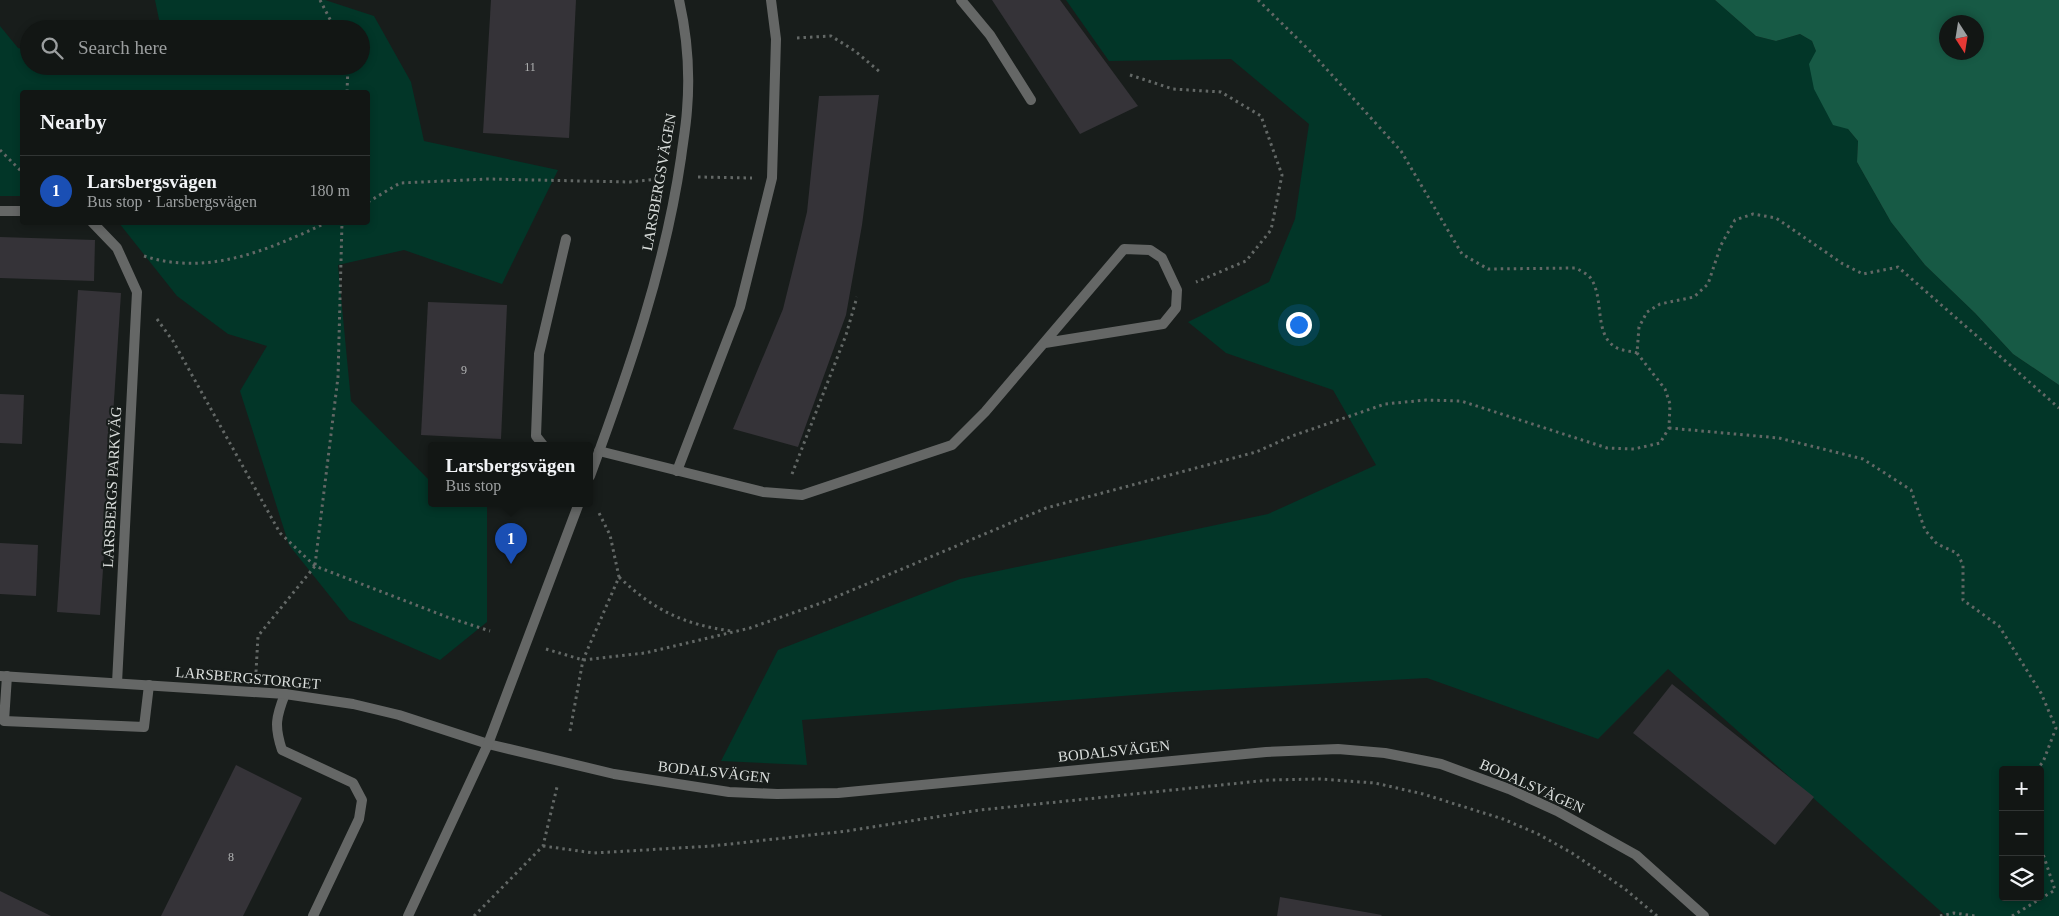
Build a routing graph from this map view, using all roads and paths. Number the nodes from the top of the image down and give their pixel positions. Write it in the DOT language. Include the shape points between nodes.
graph roads {
  1 [pos="320,0"];
  2 [pos="679,0"];
  3 [pos="771,0"];
  4 [pos="961,0"];
  5 [pos="1258,0"];
  6 [pos="330,20"];
  7 [pos="776,39"];
  8 [pos="880,72"];
  9 [pos="348,75"];
  10 [pos="1130,75"];
  11 [pos="347,90"];
  12 [pos="1031,100"];
  13 [pos="0,150"];
  14 [pos="20,170"];
  15 [pos="678,177"];
  16 [pos="772,178"];
  17 [pos="370,201"];
  18 [pos="0,211"];
  19 [pos="20,212"];
  20 [pos="95,225"];
  21 [pos="322,225"];
  22 [pos="342,225"];
  23 [pos="566,239"];
  24 [pos="117,248"];
  25 [pos="1176,290"];
  26 [pos="137,292"];
  27 [pos="857,298"];
  28 [pos="1045,343"];
  29 [pos="1636,353"];
  30 [pos="2059,408"];
  31 [pos="1669,428"];
  32 [pos="541,442"];
  33 [pos="599,451"];
  34 [pos="593,468"];
  35 [pos="677,471"];
  36 [pos="785,494"];
  37 [pos="594,503"];
  38 [pos="577,507"];
  39 [pos="315,566"];
  40 [pos="619,577"];
  41 [pos="490,631"];
  42 [pos="733,632"];
  43 [pos="546,650"];
  44 [pos="583,660"];
  45 [pos="3,676"];
  46 [pos="117,683"];
  47 [pos="149,685"];
  48 [pos="255,692"];
  49 [pos="285,694"];
  50 [pos="570,731"];
  51 [pos="488,744"];
  52 [pos="2040,766"];
  53 [pos="557,787"];
  54 [pos="543,846"];
  55 [pos="2044,856"];
  56 [pos="313,916"];
  57 [pos="408,916"];
  58 [pos="474,916"];
  59 [pos="1657,916"];
  60 [pos="1704,916"];
  61 [pos="1940,916"];
  62 [pos="1975,916"];
  63 [pos="2012,916"];
  1 -- 6 [label="path"];
  2 -- 15 [label="street, LARSBERGSVÄGEN" via="687,65 687,110"];
  3 -- 7 [label="street"];
  4 -- 12 [label="street" via="990,35"];
  5 -- 29 [label="path" via="1311,52 1401,151 1462,254 1488,269 1575,268 1588,275 1599,300 1604,334 1616,348"];
  7 -- 8 [label="path" via="831,36"];
  7 -- 16 [label="street"];
  9 -- 11 [label="path"];
  10 -- 25 [label="path" via="1173,89 1221,92 1261,116 1282,175 1271,230 1246,261"];
  13 -- 14 [label="path"];
  15 -- 16 [label="path"];
  15 -- 17 [label="path" via="630,182 488,179 400,183"];
  15 -- 33 [label="street, LARSBERGSVÄGEN" via="665,246 623,387"];
  16 -- 35 [label="street" via="740,307"];
  18 -- 19 [label="street"];
  20 -- 24 [label="street, LARSBERGS PARKVÄG"];
  21 -- 24 [label="path" via="272,248 219,262 164,263"];
  22 -- 39 [label="path" via="338,377"];
  23 -- 32 [label="street" via="539,354 536,436"];
  24 -- 26 [label="street, LARSBERGS PARKVÄG"];
  25 -- 28 [label="street" via="1176,308 1163,324"];
  25 -- 28 [label="street" via="1162,258 1150,250 1124,249"];
  26 -- 39 [label="path" via="174,341 280,533"];
  26 -- 46 [label="street, LARSBERGS PARKVÄG"];
  27 -- 36 [label="path"];
  28 -- 36 [label="street" via="952,445 802,495"];
  29 -- 30 [label="path" via="1639,327 1647,312 1660,304 1694,297 1708,284 1735,220 1753,214 1776,218 1863,274 1898,267"];
  29 -- 31 [label="path" via="1665,389 1670,404"];
  31 -- 42 [label="path" via="1660,443 1634,449 1606,448 1461,401 1384,404 1256,452 1046,508 824,602"];
  31 -- 52 [label="path" via="1779,438 1863,459 1911,490 1925,530 1937,544 1957,553 1963,565 1963,600 1998,626 2041,693 2056,728"];
  33 -- 34 [label="street, LARSBERGSVÄGEN"];
  33 -- 35 [label="street"];
  35 -- 36 [label="street" via="763,492"];
  37 -- 40 [label="path" via="610,535"];
  38 -- 51 [label="street"];
  39 -- 41 [label="path"];
  39 -- 48 [label="path" via="258,636"];
  40 -- 42 [label="path" via="649,602 680,620"];
  40 -- 44 [label="path"];
  42 -- 44 [label="path" via="645,653"];
  43 -- 44 [label="path"];
  44 -- 50 [label="path"];
  45 -- 46 [label="street, LARSBERGSTORGET"];
  45 -- 47 [label="street" via="4,721 144,726"];
  46 -- 47 [label="street, LARSBERGSTORGET"];
  47 -- 48 [label="street, LARSBERGSTORGET"];
  48 -- 49 [label="street, LARSBERGSTORGET"];
  49 -- 51 [label="street, LARSBERGSTORGET" via="399,715"];
  49 -- 56 [label="street" via="277,714 276,731 282,750 353,783 362,800 359,819"];
  51 -- 57 [label="street"];
  51 -- 60 [label="street, BODALSVÄGEN" via="614,774 729,792 777,794 838,793 1266,752 1338,749 1385,753 1441,764 1509,789 1556,811 1636,855"];
  53 -- 54 [label="path"];
  54 -- 58 [label="path"];
  54 -- 59 [label="path" via="594,853 712,846 838,832 980,810 1269,780 1320,779 1376,783 1503,819 1572,853 1625,889"];
  55 -- 63 [label="path" via="2055,890"];
  61 -- 62 [label="path" via="1954,913"];
}
